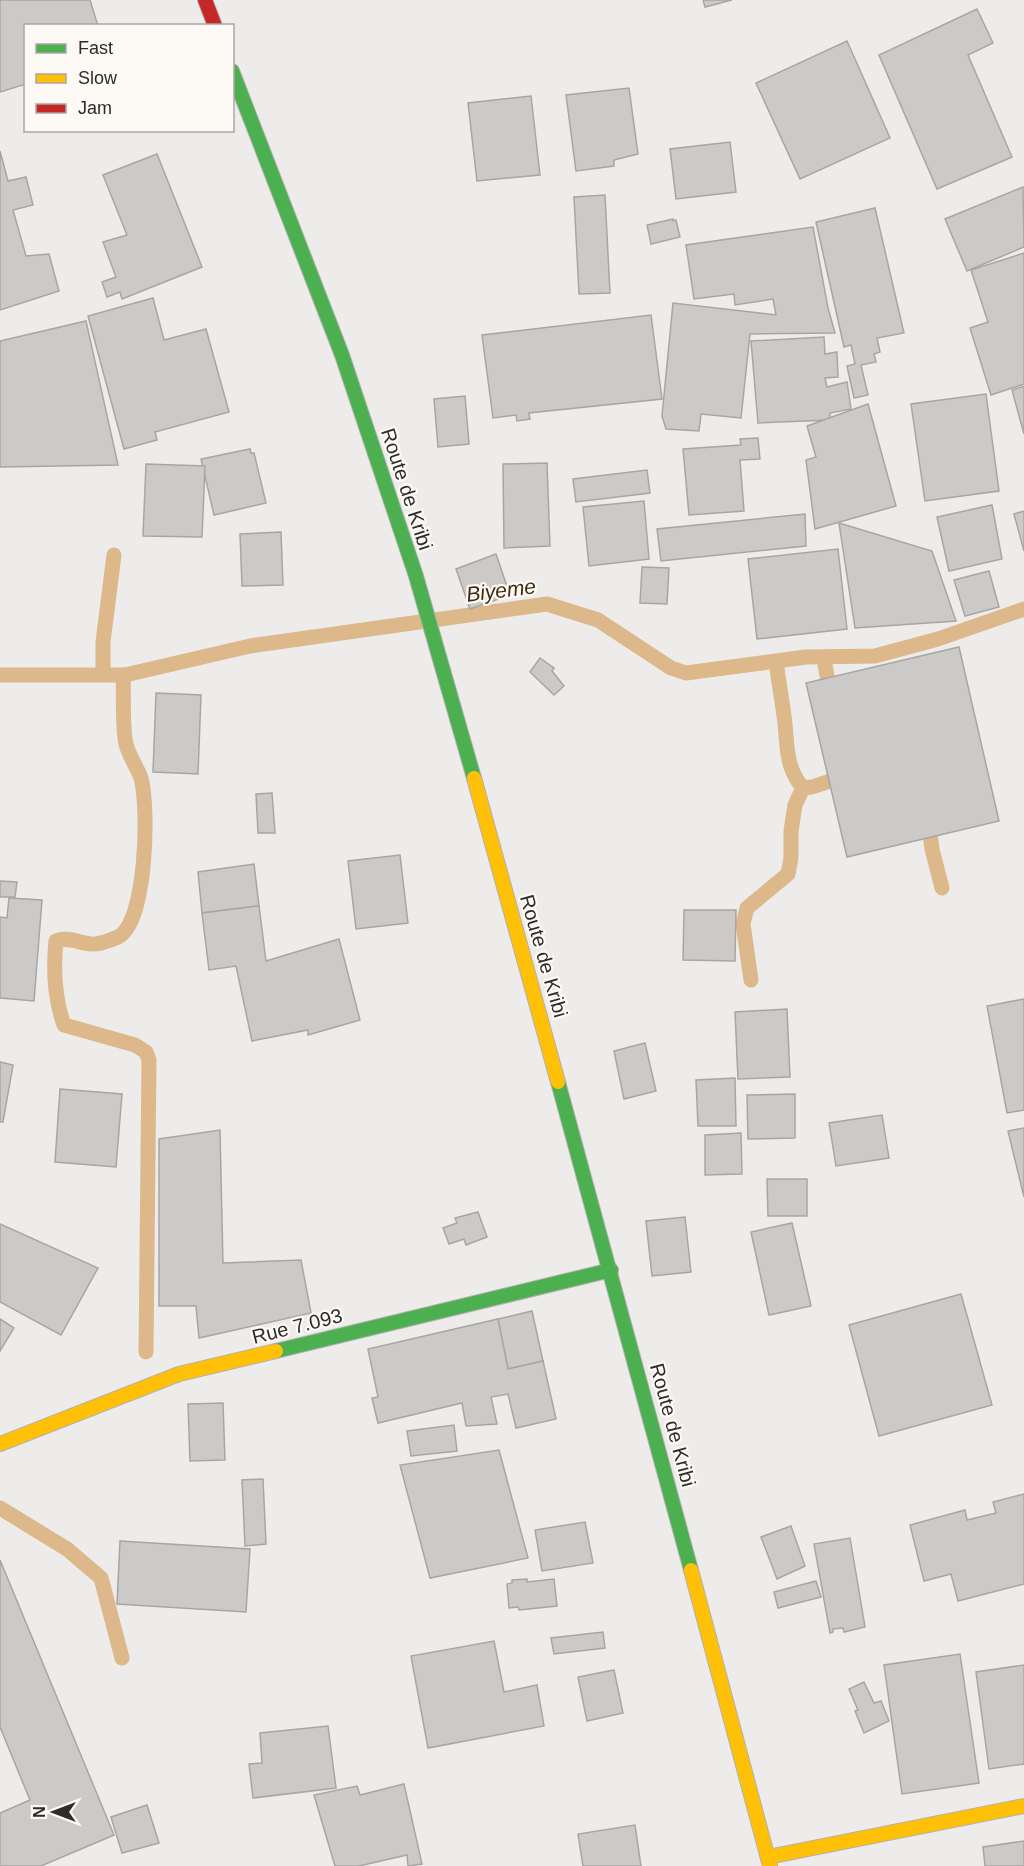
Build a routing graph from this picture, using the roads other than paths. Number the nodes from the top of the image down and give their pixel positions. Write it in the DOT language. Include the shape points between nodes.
graph roads {
  1 [pos="205,0"];
  2 [pos="214,24"];
  3 [pos="234,76"];
  4 [pos="611,1270"];
  5 [pos="0,1444"];
  6 [pos="1024,1806"];
  7 [pos="769,1862"];
  1 -- 2 [label="main road"];
  3 -- 4 [label="main road, Route de Kribi" via="342,355 416,576"];
  4 -- 5 [label="main road, Rue 7.093" via="179,1374"];
  4 -- 7 [label="main road, Route de Kribi"];
  6 -- 7 [label="main road"];
}
